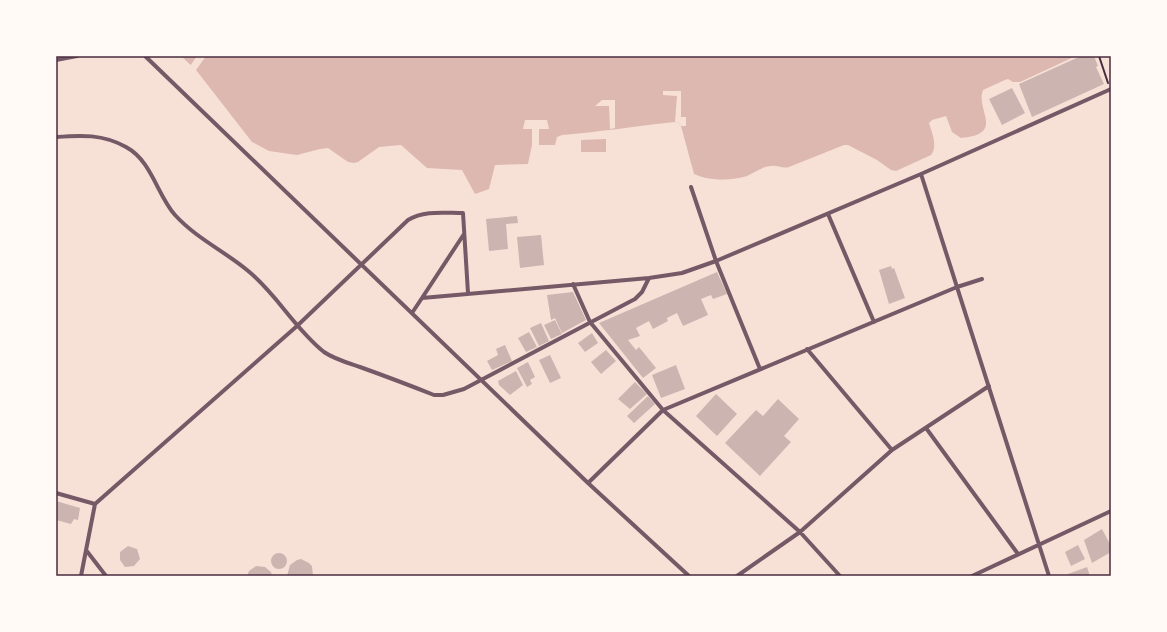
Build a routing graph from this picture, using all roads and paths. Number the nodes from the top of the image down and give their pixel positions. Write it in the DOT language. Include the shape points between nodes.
graph roads {
  1 [pos="78,56"];
  2 [pos="145,56"];
  3 [pos="1099,56"];
  4 [pos="56,60"];
  5 [pos="1111,88"];
  6 [pos="56,137"];
  7 [pos="922,174"];
  8 [pos="691,187"];
  9 [pos="828,214"];
  10 [pos="464,234"];
  11 [pos="716,261"];
  12 [pos="361,264"];
  13 [pos="649,278"];
  14 [pos="982,279"];
  15 [pos="573,284"];
  16 [pos="957,287"];
  17 [pos="468,293"];
  18 [pos="422,298"];
  19 [pos="412,314"];
  20 [pos="590,322"];
  21 [pos="874,322"];
  22 [pos="297,326"];
  23 [pos="807,350"];
  24 [pos="760,369"];
  25 [pos="482,380"];
  26 [pos="989,386"];
  27 [pos="663,410"];
  28 [pos="926,428"];
  29 [pos="892,450"];
  30 [pos="588,482"];
  31 [pos="56,493"];
  32 [pos="95,504"];
  33 [pos="1111,511"];
  34 [pos="800,532"];
  35 [pos="1039,545"];
  36 [pos="86,550"];
  37 [pos="1018,554"];
  38 [pos="81,576"];
  39 [pos="106,576"];
  40 [pos="689,576"];
  41 [pos="737,576"];
  42 [pos="840,576"];
  43 [pos="972,576"];
  44 [pos="1049,576"];
  1 -- 4 [label="street"];
  2 -- 12 [label="street"];
  3 -- 5 [label="path"];
  5 -- 7 [label="street"];
  6 -- 22 [label="street" via="89,135 108,138 128,147 140,159 181,222 247,270"];
  7 -- 9 [label="street"];
  7 -- 16 [label="street"];
  8 -- 11 [label="street"];
  9 -- 11 [label="street"];
  9 -- 21 [label="street"];
  10 -- 12 [label="street" via="463,213 416,215"];
  10 -- 17 [label="street"];
  10 -- 18 [label="street"];
  11 -- 13 [label="street" via="682,274"];
  11 -- 24 [label="street"];
  12 -- 19 [label="street"];
  12 -- 22 [label="street"];
  13 -- 15 [label="street"];
  13 -- 20 [label="street" via="635,299"];
  14 -- 16 [label="street"];
  15 -- 17 [label="street"];
  15 -- 20 [label="street"];
  16 -- 21 [label="street"];
  16 -- 26 [label="street"];
  17 -- 18 [label="street"];
  18 -- 19 [label="street"];
  19 -- 25 [label="street"];
  20 -- 25 [label="street"];
  20 -- 27 [label="street"];
  21 -- 23 [label="street"];
  22 -- 25 [label="street" via="333,357 434,395 454,393"];
  22 -- 32 [label="street"];
  23 -- 24 [label="street"];
  23 -- 29 [label="street"];
  24 -- 27 [label="street"];
  25 -- 30 [label="street"];
  26 -- 28 [label="street"];
  26 -- 35 [label="street"];
  27 -- 30 [label="street"];
  27 -- 34 [label="street"];
  28 -- 29 [label="street"];
  28 -- 37 [label="street"];
  29 -- 34 [label="street"];
  30 -- 40 [label="street"];
  31 -- 32 [label="street"];
  32 -- 36 [label="street"];
  33 -- 35 [label="street"];
  34 -- 41 [label="street"];
  34 -- 42 [label="street"];
  35 -- 37 [label="street"];
  35 -- 44 [label="street"];
  36 -- 38 [label="street"];
  36 -- 39 [label="street"];
  37 -- 43 [label="street"];
}
